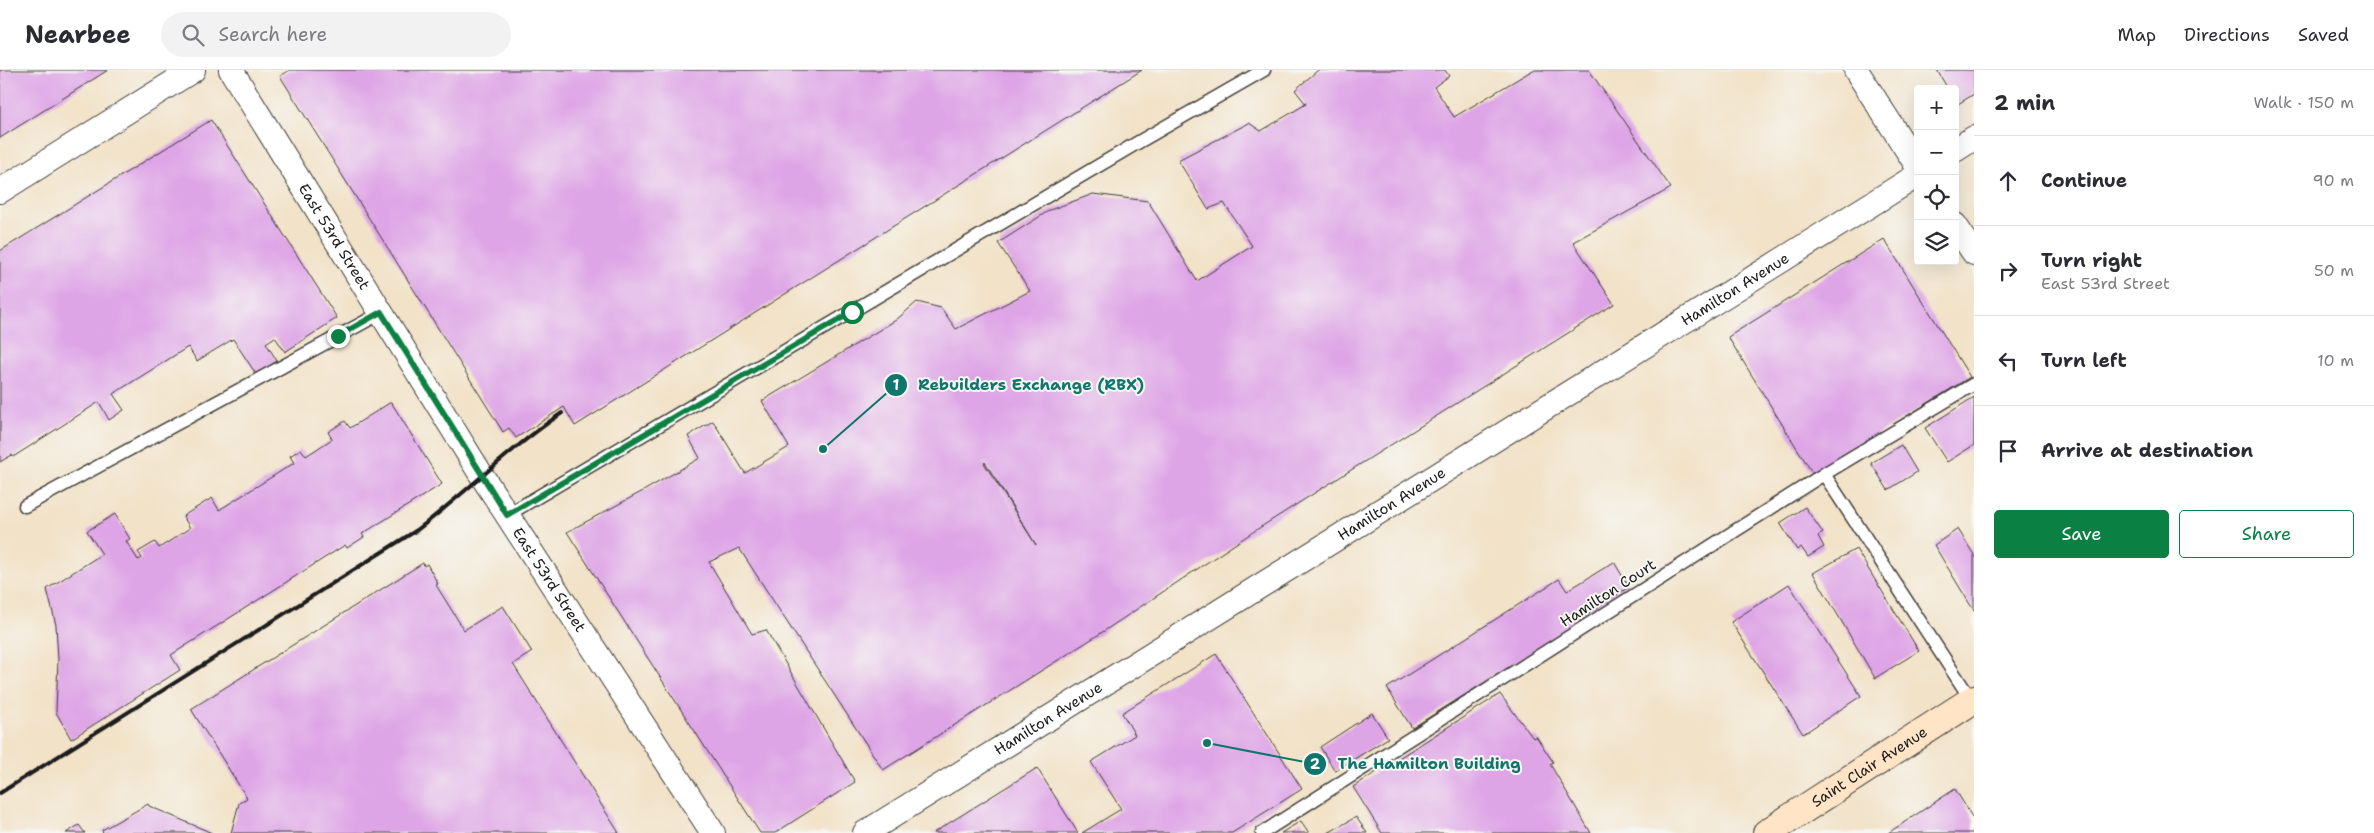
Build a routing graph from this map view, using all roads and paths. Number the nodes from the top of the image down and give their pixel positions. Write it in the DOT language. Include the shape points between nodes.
graph roads {
  1 [pos="193,70"];
  2 [pos="231,70"];
  3 [pos="1264,70"];
  4 [pos="1856,70"];
  5 [pos="1974,138"];
  6 [pos="1959,147"];
  7 [pos="1914,161"];
  8 [pos="1916,175"];
  9 [pos="0,191"];
  10 [pos="1959,230"];
  11 [pos="1974,253"];
  12 [pos="381,312"];
  13 [pos="1974,384"];
  14 [pos="1824,474"];
  15 [pos="25,506"];
  16 [pos="507,515"];
  17 [pos="1973,700"];
  18 [pos="713,833"];
  19 [pos="865,833"];
  20 [pos="1262,833"];
  21 [pos="1766,833"];
  1 -- 9 [label="street"];
  2 -- 12 [label="street, East 53rd Street"];
  3 -- 16 [label="lane"];
  4 -- 7 [label="street"];
  5 -- 6 [label="street"];
  8 -- 19 [label="street, Hamilton Avenue"];
  10 -- 11 [label="street"];
  12 -- 15 [label="lane"];
  12 -- 16 [label="street, East 53rd Street"];
  13 -- 14 [label="lane, Hamilton Court"];
  14 -- 17 [label="lane"];
  14 -- 20 [label="lane, Hamilton Court"];
  16 -- 18 [label="street, East 53rd Street"];
  17 -- 21 [label="main road, Saint Clair Avenue"];
}
